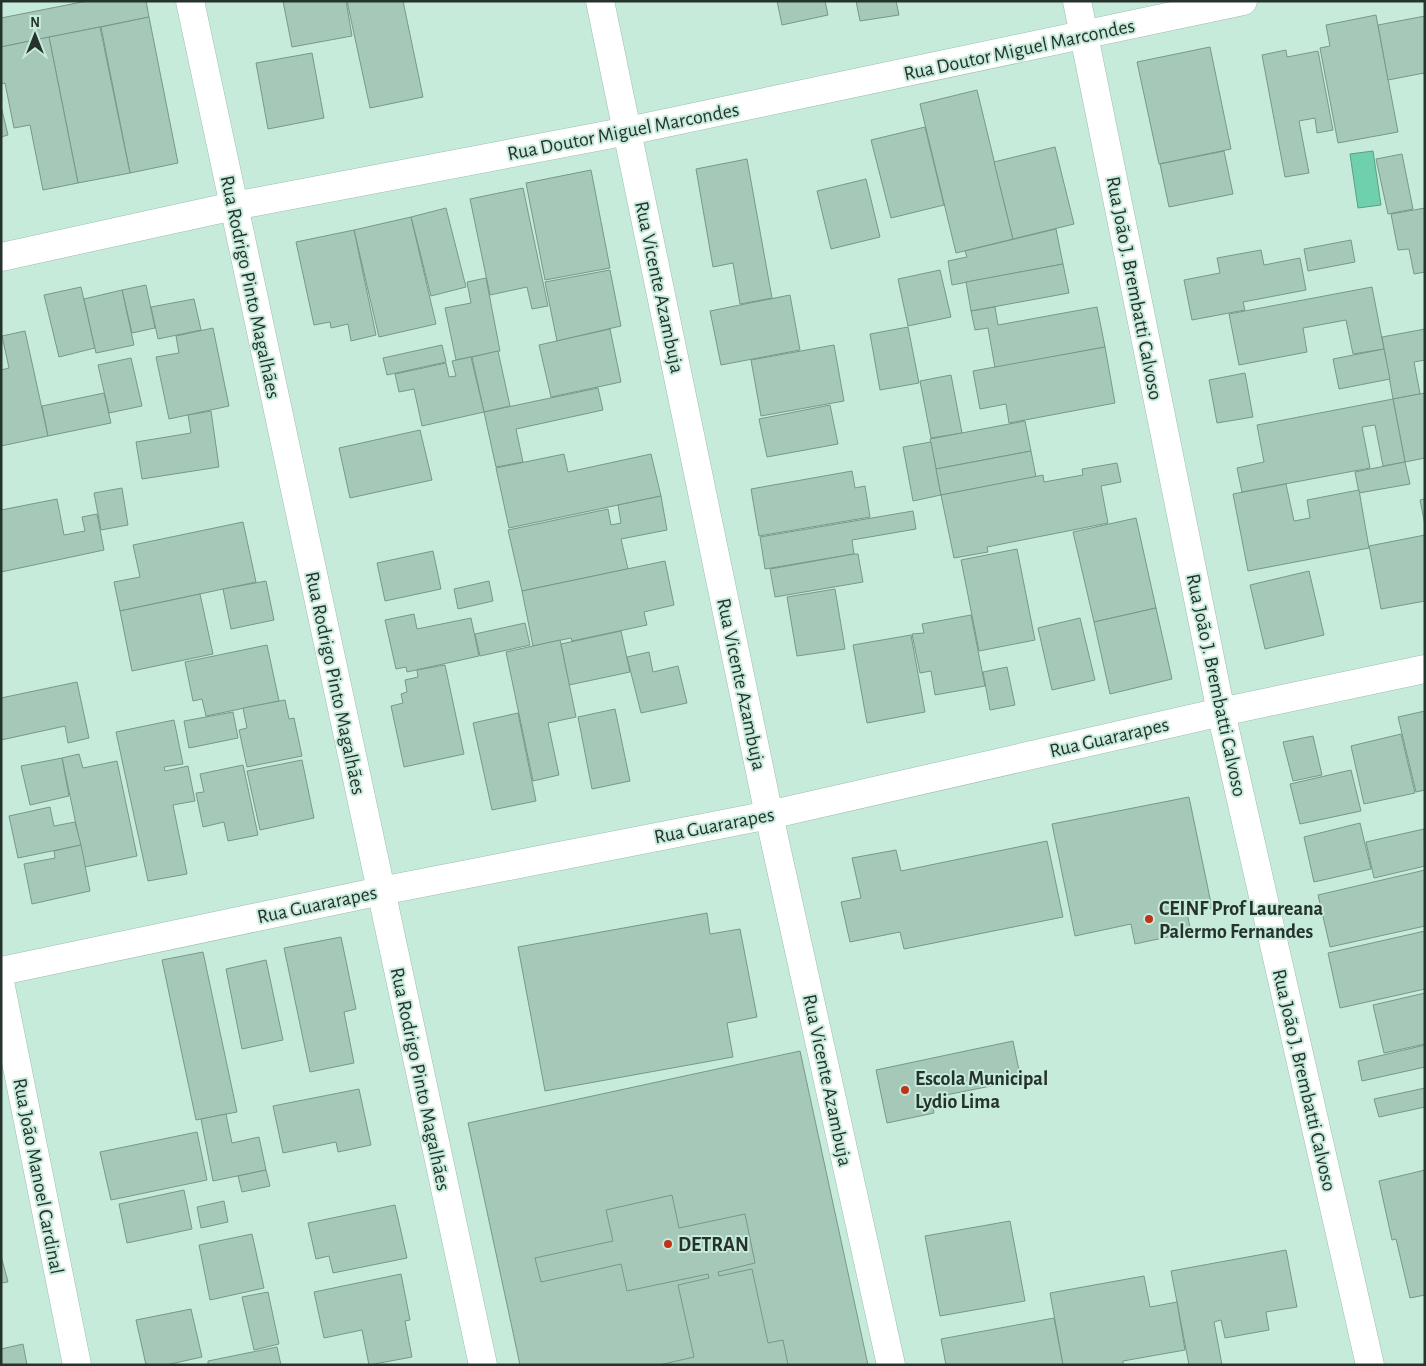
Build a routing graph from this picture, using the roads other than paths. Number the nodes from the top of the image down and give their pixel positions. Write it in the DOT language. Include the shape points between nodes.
graph roads {
  1 [pos="190,1"];
  2 [pos="600,1"];
  3 [pos="1077,1"];
  4 [pos="1244,1"];
  5 [pos="1084,36"];
  6 [pos="628,132"];
  7 [pos="234,206"];
  8 [pos="1,258"];
  9 [pos="1425,670"];
  10 [pos="1221,712"];
  11 [pos="769,815"];
  12 [pos="381,891"];
  13 [pos="1,971"];
  14 [pos="1,987"];
  15 [pos="77,1365"];
  16 [pos="483,1365"];
  17 [pos="891,1365"];
  18 [pos="1370,1365"];
  1 -- 7 [label="street, Rua Rodrigo Pinto Magalhães"];
  2 -- 6 [label="street, Rua Vicente Azambuja"];
  3 -- 5 [label="street, Rua João J. Brembatti Calvoso"];
  4 -- 5 [label="street, Rua Doutor Miguel Marcondes"];
  5 -- 6 [label="street, Rua Doutor Miguel Marcondes"];
  5 -- 10 [label="street, Rua João J. Brembatti Calvoso"];
  6 -- 7 [label="street, Rua Doutor Miguel Marcondes"];
  6 -- 11 [label="street, Rua Vicente Azambuja"];
  7 -- 8 [label="street, Rua Doutor Miguel Marcondes"];
  7 -- 12 [label="street, Rua Rodrigo Pinto Magalhães"];
  9 -- 10 [label="street, Rua Guararapes"];
  10 -- 11 [label="street, Rua Guararapes"];
  10 -- 18 [label="street, Rua João J. Brembatti Calvoso"];
  11 -- 12 [label="street, Rua Guararapes"];
  11 -- 17 [label="street, Rua Vicente Azambuja"];
  12 -- 13 [label="street, Rua Guararapes"];
  12 -- 16 [label="street, Rua Rodrigo Pinto Magalhães"];
  14 -- 15 [label="street, Rua João Manoel Cardinal"];
}
